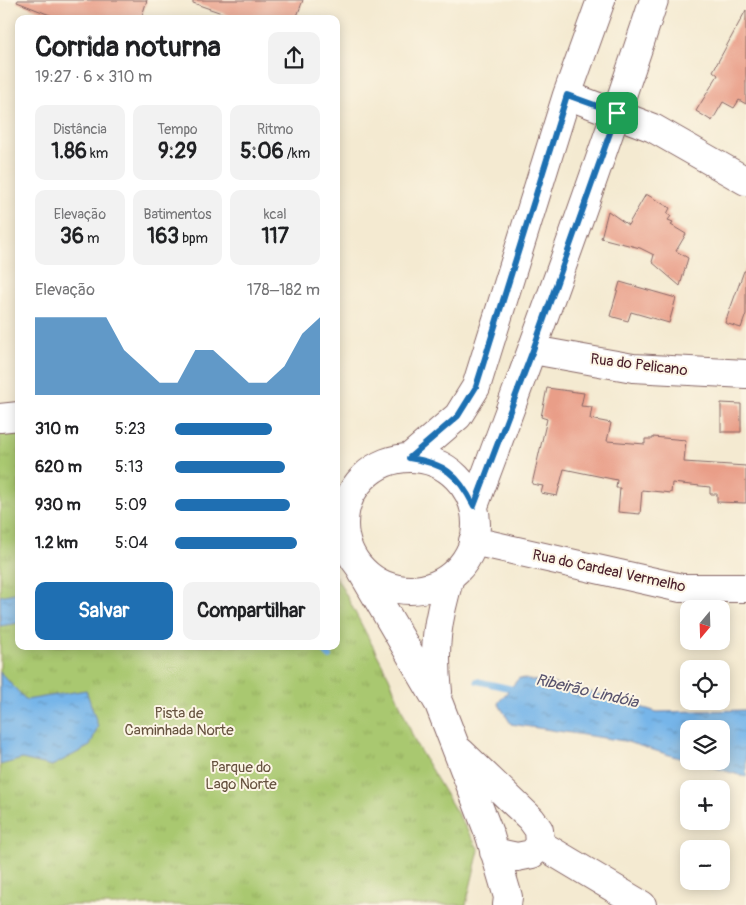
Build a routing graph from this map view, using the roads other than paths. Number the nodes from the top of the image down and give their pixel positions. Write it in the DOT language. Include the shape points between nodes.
graph roads {
  1 [pos="601,0"];
  2 [pos="654,0"];
  3 [pos="567,95"];
  4 [pos="617,113"];
  5 [pos="746,181"];
  6 [pos="533,350"];
  7 [pos="746,374"];
  8 [pos="15,416"];
  9 [pos="0,418"];
  10 [pos="409,458"];
  11 [pos="349,479"];
  12 [pos="474,506"];
  13 [pos="341,536"];
  14 [pos="473,542"];
  15 [pos="360,567"];
  16 [pos="450,577"];
  17 [pos="746,588"];
  18 [pos="439,704"];
  19 [pos="456,747"];
  20 [pos="535,832"];
  21 [pos="492,844"];
  22 [pos="507,905"];
  23 [pos="642,905"];
  1 -- 3 [label="street"];
  2 -- 4 [label="street"];
  3 -- 4 [label="street"];
  3 -- 10 [label="street" via="476,387 458,416"];
  4 -- 5 [label="street" via="653,128"];
  4 -- 6 [label="street"];
  6 -- 7 [label="street, Rua do Pelicano" via="633,368"];
  6 -- 12 [label="street"];
  8 -- 9 [label="street"];
  10 -- 11 [label="street" via="380,465"];
  10 -- 12 [label="street" via="430,461 449,471 464,486"];
  11 -- 13 [label="street" via="349,497"];
  12 -- 14 [label="street" via="476,527"];
  13 -- 15 [label="street"];
  14 -- 16 [label="street" via="458,570"];
  14 -- 17 [label="street, Rua do Cardeal Vermelho" via="681,588"];
  15 -- 16 [label="street" via="375,580 393,588 413,590 432,586"];
  15 -- 18 [label="street"];
  16 -- 18 [label="street" via="435,639"];
  18 -- 19 [label="street"];
  19 -- 20 [label="street"];
  19 -- 21 [label="street"];
  20 -- 21 [label="street" via="532,854 517,857"];
  20 -- 21 [label="street" via="514,814 504,816"];
  20 -- 23 [label="street"];
  21 -- 22 [label="street" via="508,897"];
}
